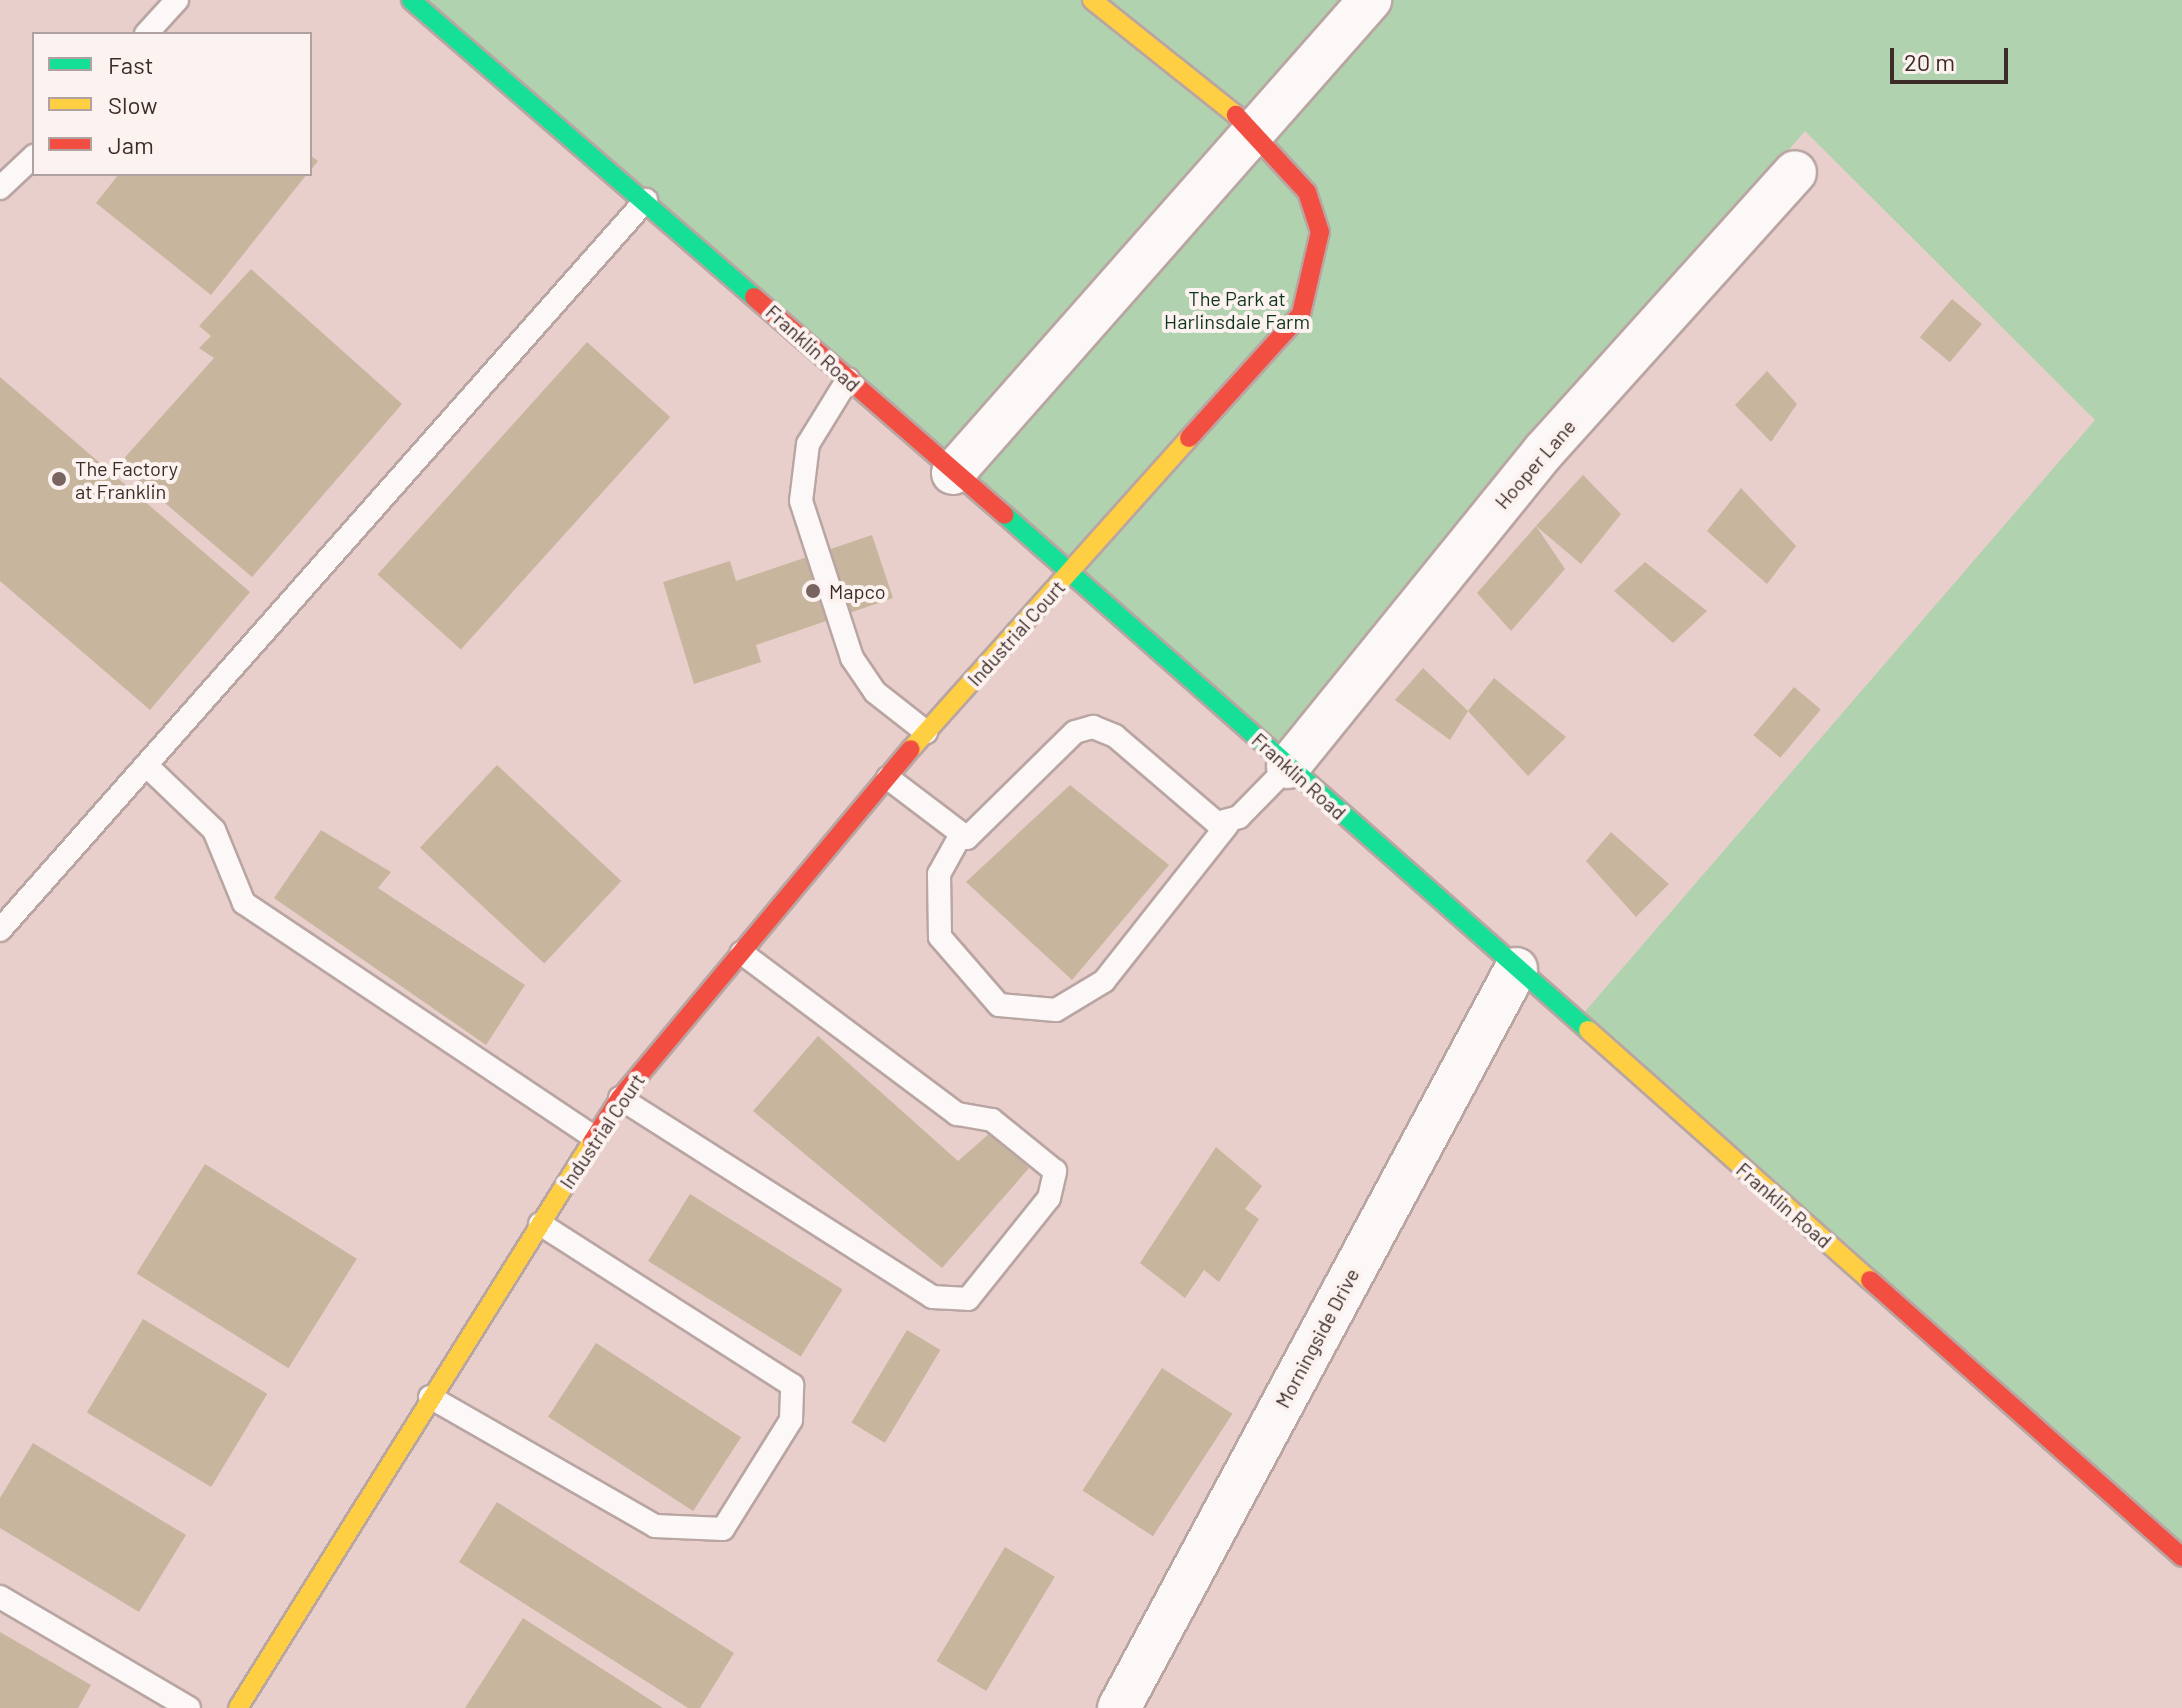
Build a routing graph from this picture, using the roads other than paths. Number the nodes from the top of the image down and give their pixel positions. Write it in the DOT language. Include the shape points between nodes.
graph roads {
  1 [pos="177,0"];
  2 [pos="411,0"];
  3 [pos="1092,0"];
  4 [pos="1370,0"];
  5 [pos="148,32"];
  6 [pos="1256,131"];
  7 [pos="32,158"];
  8 [pos="1795,172"];
  9 [pos="0,188"];
  10 [pos="646,200"];
  11 [pos="848,379"];
  12 [pos="953,473"];
  13 [pos="1071,572"];
  14 [pos="926,732"];
  15 [pos="146,765"];
  16 [pos="1288,767"];
  17 [pos="888,778"];
  18 [pos="1227,825"];
  19 [pos="959,838"];
  20 [pos="0,930"];
  21 [pos="742,953"];
  22 [pos="1516,969"];
  23 [pos="620,1098"];
  24 [pos="595,1138"];
  25 [pos="540,1224"];
  26 [pos="430,1397"];
  27 [pos="2182,1557"];
  28 [pos="0,1597"];
  29 [pos="189,1708"];
  30 [pos="238,1708"];
  31 [pos="1119,1708"];
  1 -- 5 [label="lane"];
  2 -- 10 [label="main road, Franklin Road"];
  3 -- 6 [label="main road, Industrial Court"];
  4 -- 6 [label="street"];
  6 -- 12 [label="street"];
  6 -- 13 [label="main road, Industrial Court" via="1307,192 1320,232 1301,314"];
  7 -- 9 [label="lane"];
  8 -- 16 [label="street, Hooper Lane" via="1544,451"];
  10 -- 11 [label="main road, Franklin Road"];
  10 -- 15 [label="lane"];
  11 -- 12 [label="main road, Franklin Road"];
  11 -- 14 [label="lane" via="808,444 801,501 852,658 875,692"];
  12 -- 13 [label="main road, Franklin Road"];
  13 -- 14 [label="main road, Industrial Court"];
  13 -- 16 [label="main road, Franklin Road"];
  14 -- 17 [label="main road, Industrial Court"];
  15 -- 20 [label="lane"];
  15 -- 24 [label="lane" via="214,830 244,903"];
  16 -- 18 [label="lane"];
  16 -- 22 [label="main road, Franklin Road"];
  17 -- 19 [label="lane"];
  17 -- 21 [label="main road, Industrial Court"];
  18 -- 19 [label="lane" via="1115,736 1093,727 1075,732 973,833"];
  18 -- 19 [label="lane" via="1104,981 1056,1010 999,1005 974,983 940,937 939,874"];
  21 -- 23 [label="main road, Industrial Court"];
  21 -- 23 [label="lane" via="957,1114 992,1120 1055,1171 1049,1198 968,1299 932,1297"];
  22 -- 27 [label="main road, Franklin Road"];
  22 -- 31 [label="street, Morningside Drive"];
  23 -- 24 [label="main road, Industrial Court"];
  24 -- 25 [label="main road, Industrial Court"];
  25 -- 26 [label="main road, Industrial Court"];
  25 -- 26 [label="lane" via="792,1385 791,1420 723,1529 655,1526"];
  26 -- 30 [label="main road, Industrial Court"];
  28 -- 29 [label="lane"];
}
